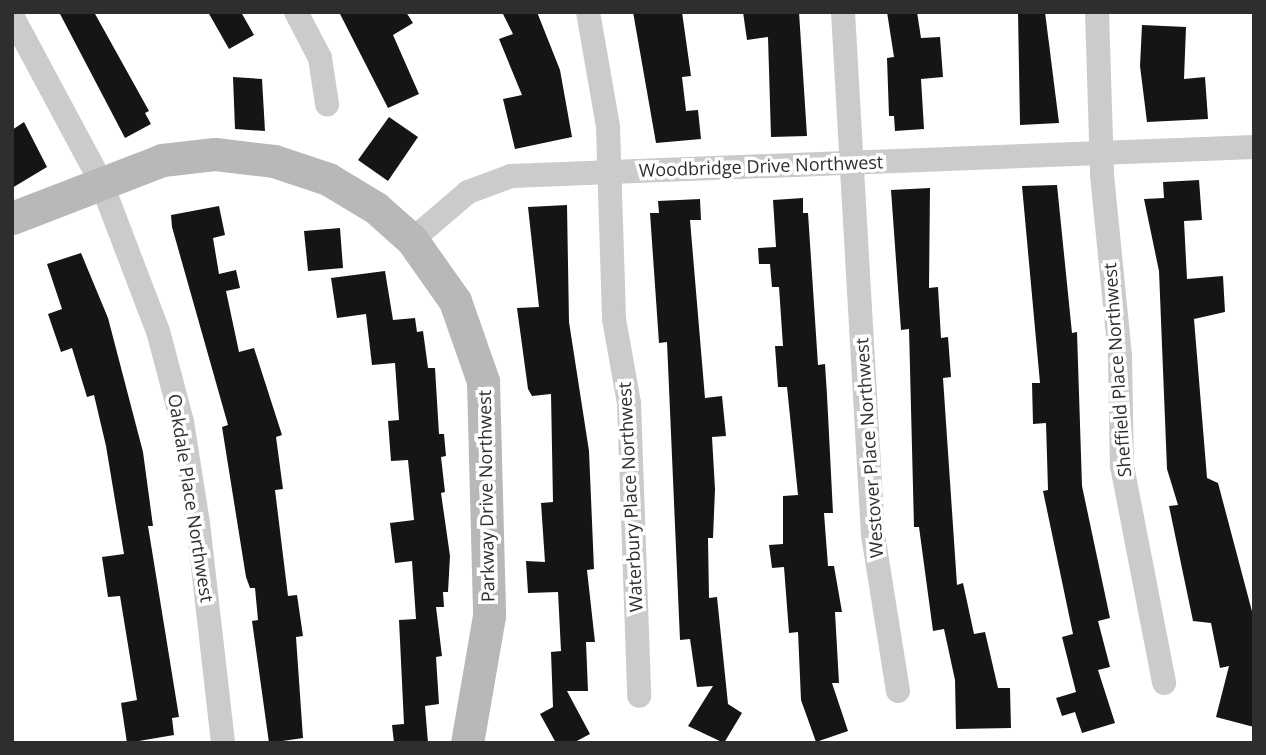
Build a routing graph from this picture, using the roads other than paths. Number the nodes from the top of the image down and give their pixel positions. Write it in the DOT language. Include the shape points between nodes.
graph roads {
  1 [pos="296,12"];
  2 [pos="587,12"];
  3 [pos="843,12"];
  4 [pos="1097,12"];
  5 [pos="12,16"];
  6 [pos="327,104"];
  7 [pos="1254,146"];
  8 [pos="1101,151"];
  9 [pos="850,162"];
  10 [pos="608,172"];
  11 [pos="101,182"];
  12 [pos="12,218"];
  13 [pos="412,240"];
  14 [pos="481,670"];
  15 [pos="1164,683"];
  16 [pos="898,691"];
  17 [pos="639,696"];
  18 [pos="223,743"];
  19 [pos="467,743"];
  20 [pos="487,743"];
  1 -- 6 [label="street" via="320,58"];
  2 -- 10 [label="street, Waterbury Place Northwest" via="608,127"];
  3 -- 9 [label="street, Westover Place Northwest"];
  4 -- 8 [label="street, Sheffield Place Northwest"];
  5 -- 11 [label="street, Oakdale Place Northwest"];
  7 -- 8 [label="street, Woodbridge Drive Northwest"];
  8 -- 9 [label="street, Woodbridge Drive Northwest"];
  8 -- 15 [label="street, Sheffield Place Northwest" via="1119,356 1122,466"];
  9 -- 10 [label="street, Woodbridge Drive Northwest"];
  9 -- 16 [label="street, Westover Place Northwest" via="852,248 871,435 873,535"];
  10 -- 13 [label="street, Woodbridge Drive Northwest" via="488,182 448,207"];
  10 -- 17 [label="street, Waterbury Place Northwest" via="614,319 629,403"];
  11 -- 12 [label="street, Parkway Drive Northwest"];
  11 -- 13 [label="street, Parkway Drive Northwest" via="162,160 215,155 274,161 328,179 376,208"];
  11 -- 18 [label="street, Oakdale Place Northwest" via="132,254 182,422"];
  13 -- 14 [label="street, Parkway Drive Northwest" via="455,301 483,381 490,574"];
  14 -- 19 [label="street, Parkway Drive Northwest"];
  14 -- 20 [label="street"];
}
